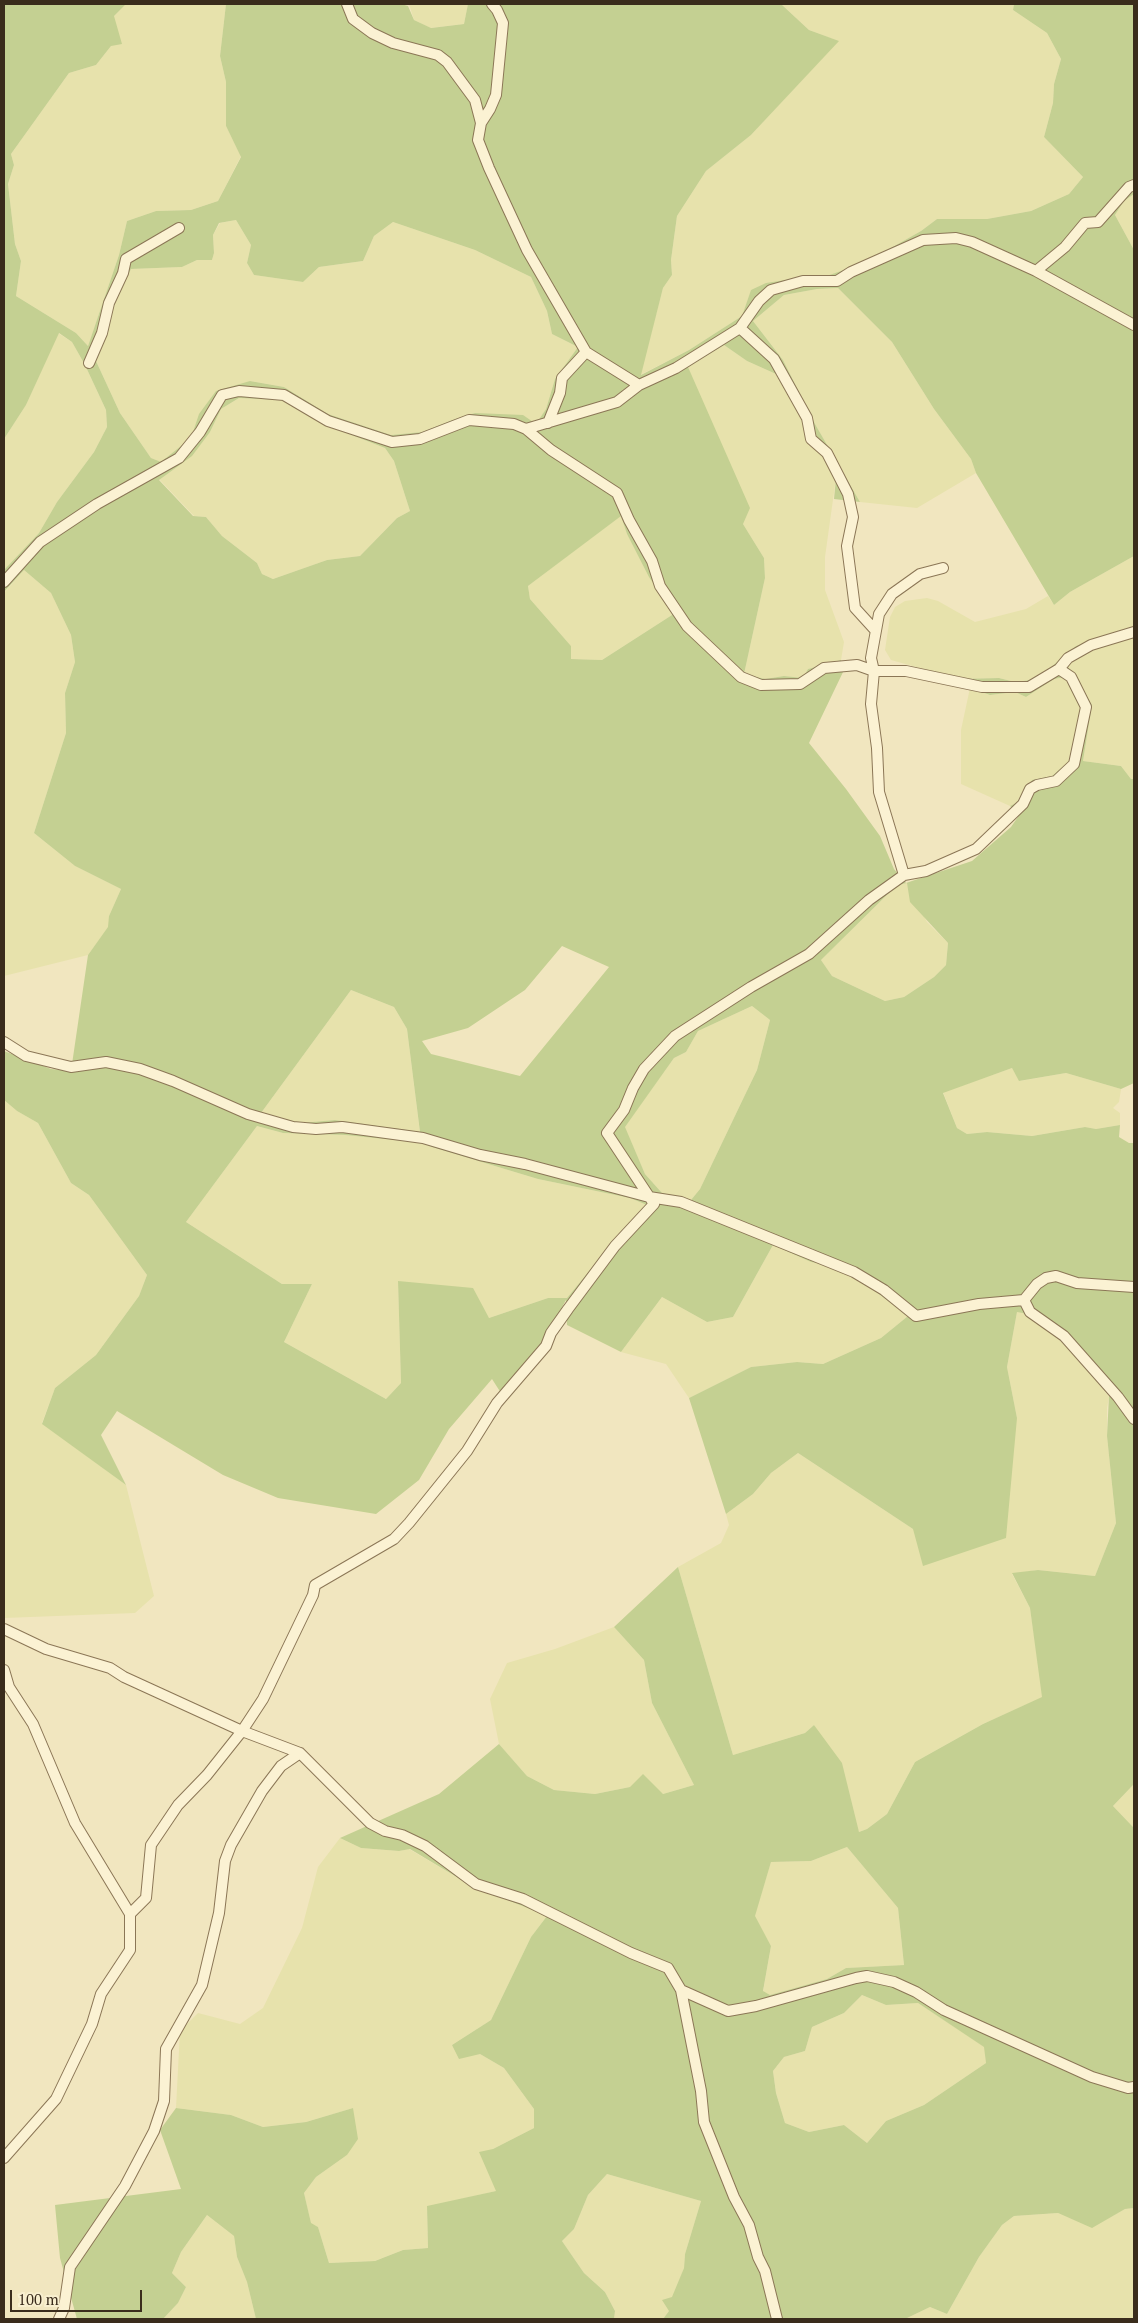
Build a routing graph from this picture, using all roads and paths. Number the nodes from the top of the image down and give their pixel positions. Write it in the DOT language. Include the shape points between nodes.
graph roads {
  1 [pos="348,4"];
  2 [pos="492,4"];
  3 [pos="480,122"];
  4 [pos="1134,185"];
  5 [pos="179,228"];
  6 [pos="1036,270"];
  7 [pos="1134,325"];
  8 [pos="740,328"];
  9 [pos="586,352"];
  10 [pos="89,363"];
  11 [pos="639,385"];
  12 [pos="548,423"];
  13 [pos="526,429"];
  14 [pos="943,568"];
  15 [pos="4,582"];
  16 [pos="875,630"];
  17 [pos="1134,632"];
  18 [pos="1059,669"];
  19 [pos="874,671"];
  20 [pos="904,875"];
  21 [pos="4,1042"];
  22 [pos="649,1197"];
  23 [pos="1134,1287"];
  24 [pos="1024,1300"];
  25 [pos="1134,1419"];
  26 [pos="4,1629"];
  27 [pos="4,1670"];
  28 [pos="242,1732"];
  29 [pos="300,1753"];
  30 [pos="130,1914"];
  31 [pos="681,1990"];
  32 [pos="1134,2087"];
  33 [pos="4,2158"];
  34 [pos="59,2319"];
  35 [pos="777,2319"];
  1 -- 3 [label="street" via="352,19 372,33 393,43 438,55 447,62 474,100"];
  2 -- 3 [label="street" via="503,23 496,94"];
  3 -- 9 [label="street" via="478,140 489,168 527,250"];
  4 -- 6 [label="street" via="1098,222 1085,223 1065,247"];
  5 -- 10 [label="street" via="126,259"];
  6 -- 7 [label="street"];
  6 -- 8 [label="street" via="972,242 956,238 923,240 851,272 837,282 803,282 771,290"];
  8 -- 11 [label="street" via="676,368"];
  8 -- 16 [label="street" via="774,359 807,418 811,439 828,453 848,494 853,517 847,546 856,608"];
  9 -- 11 [label="street"];
  9 -- 12 [label="street" via="562,378 560,393"];
  11 -- 12 [label="street" via="617,402"];
  12 -- 13 [label="street"];
  13 -- 15 [label="street" via="514,424 469,420 420,439 392,442 328,421 284,394 239,391 222,394 200,432 178,458 97,504 40,542"];
  13 -- 19 [label="street" via="617,494 652,562 660,586 687,626 741,677 761,684 800,684 824,668 857,665"];
  14 -- 16 [label="street" via="920,574 892,594 879,614"];
  16 -- 19 [label="street"];
  17 -- 18 [label="street" via="1091,645 1068,658"];
  18 -- 19 [label="street" via="1029,687 982,687 906,671"];
  18 -- 20 [label="street" via="1071,677 1086,707 1074,764 1056,781 1030,789 1023,804 976,849 926,871"];
  19 -- 20 [label="street" via="871,704 879,792"];
  20 -- 22 [label="street" via="869,900 809,954 675,1036 644,1069 624,1110 607,1133"];
  21 -- 22 [label="street" via="26,1056 71,1067 106,1062 140,1069 248,1114 293,1127 342,1127 423,1138"];
  22 -- 24 [label="street" via="681,1202 854,1272 884,1290 916,1316 979,1304"];
  22 -- 28 [label="street" via="654,1204 615,1246 568,1308 546,1346 497,1403 467,1451 409,1523 394,1539 315,1585 314,1595"];
  23 -- 24 [label="street" via="1077,1283 1056,1276 1037,1284"];
  24 -- 25 [label="street" via="1030,1312 1064,1336"];
  26 -- 28 [label="street" via="46,1649 110,1668"];
  27 -- 30 [label="street" via="9,1687 33,1724 75,1823"];
  28 -- 29 [label="street"];
  28 -- 30 [label="street" via="178,1806 151,1845 146,1898"];
  29 -- 31 [label="street" via="370,1822 384,1831 425,1846 476,1884 523,1899 668,1968"];
  29 -- 34 [label="street" via="281,1766 262,1791 231,1845 225,1861 219,1913 202,1985 166,2049 164,2101 154,2131 124,2186 70,2267 64,2308"];
  30 -- 33 [label="street" via="130,1950 101,1994 92,2024 56,2099"];
  31 -- 32 [label="street" via="728,2011 867,1976 894,1982 944,2010 1092,2077"];
  31 -- 35 [label="street" via="704,2122 749,2226"];
}
